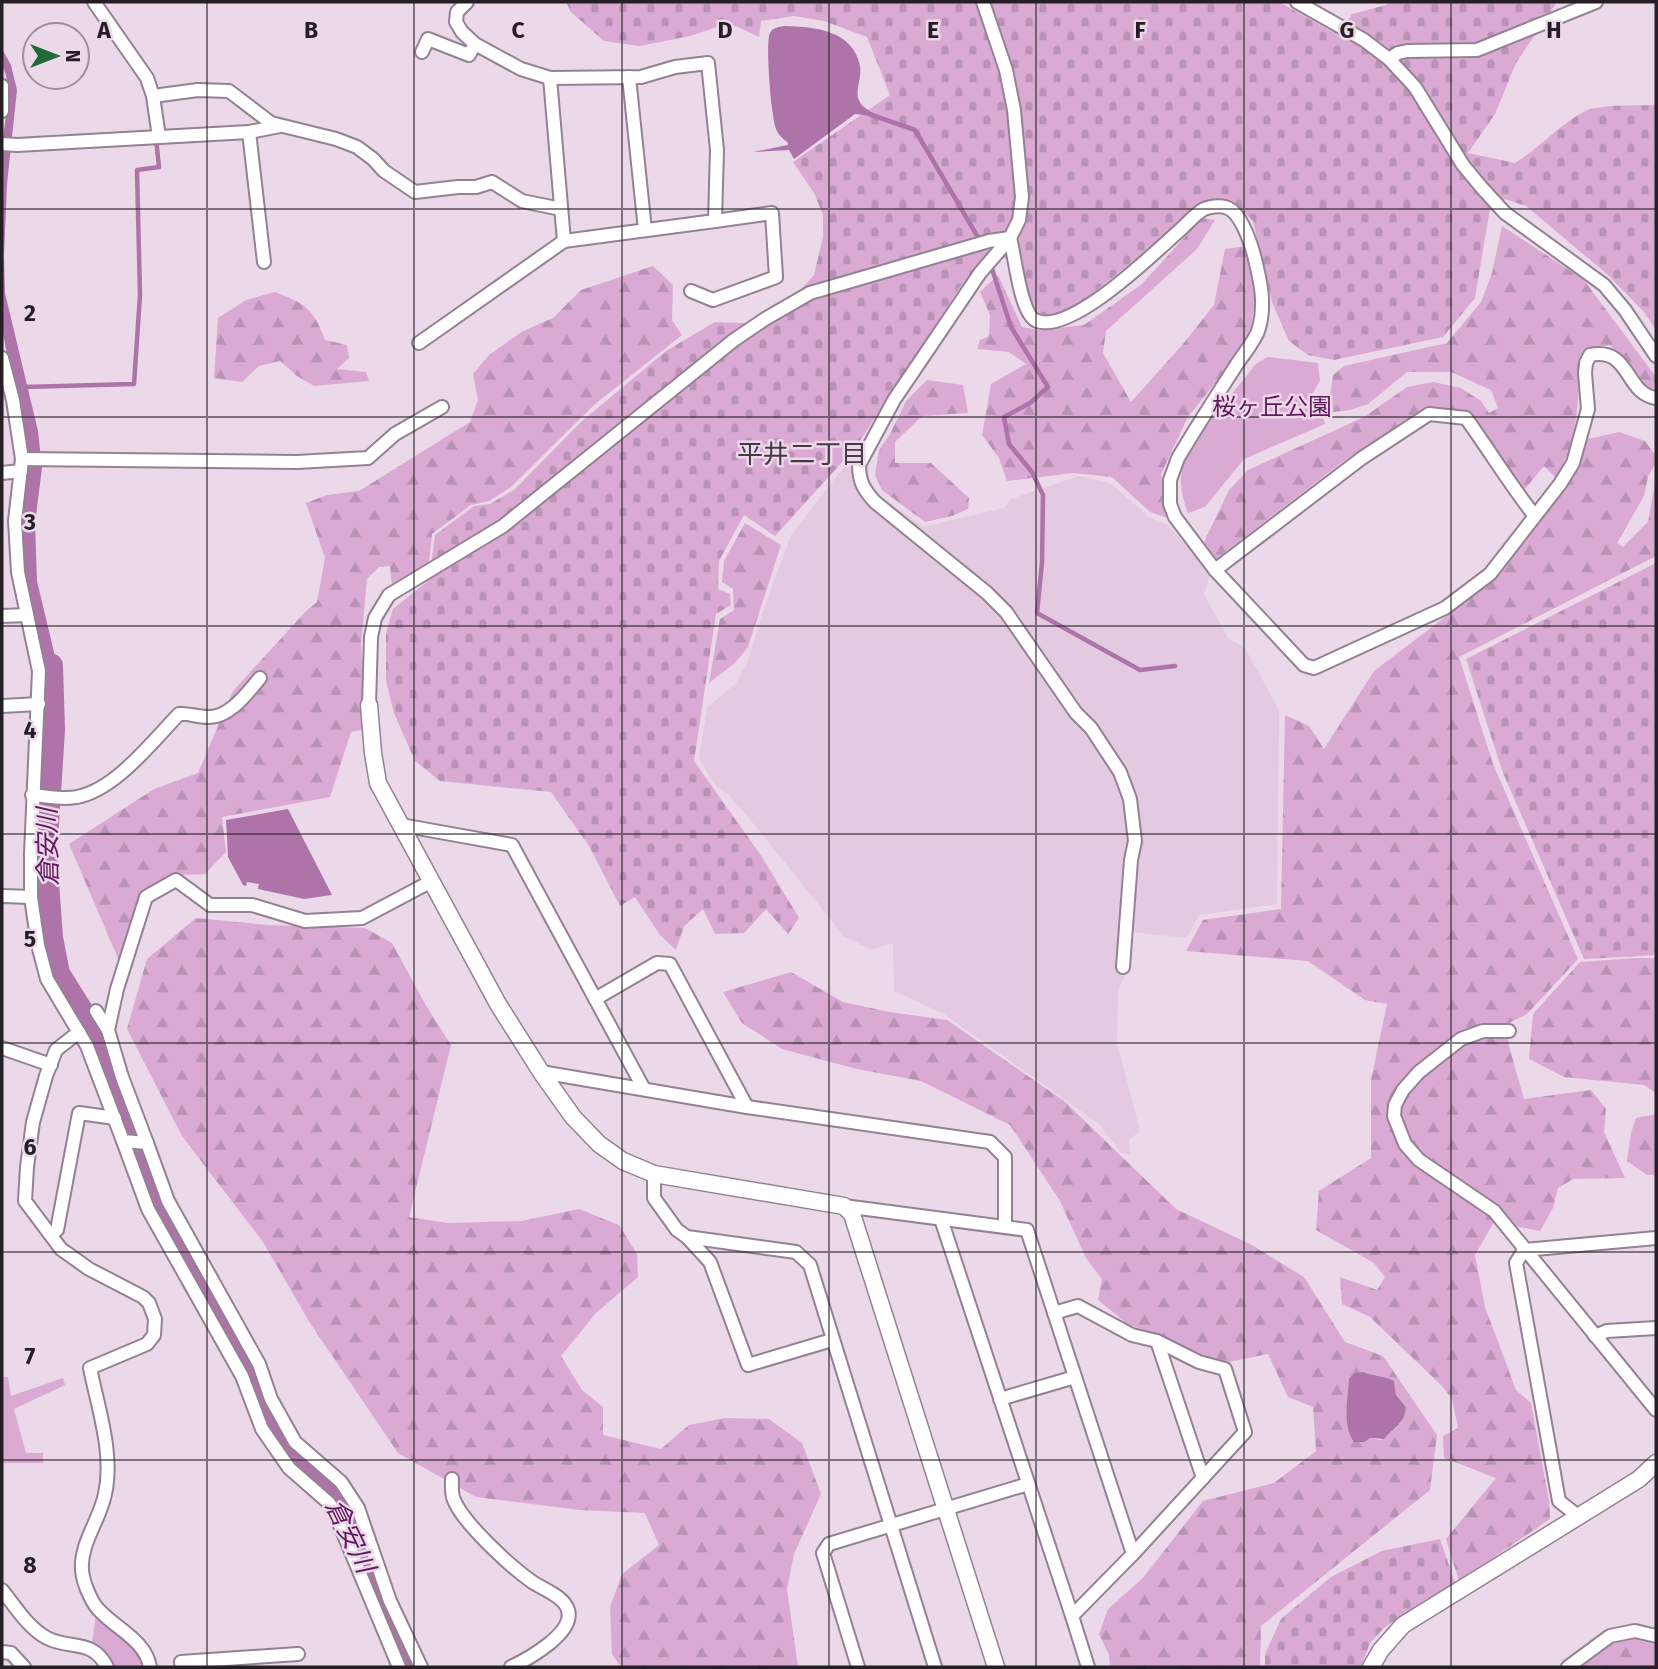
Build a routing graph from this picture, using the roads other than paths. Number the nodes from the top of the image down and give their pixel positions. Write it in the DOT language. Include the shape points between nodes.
graph roads {
  1 [pos="94,2"];
  2 [pos="467,2"];
  3 [pos="983,2"];
  4 [pos="1297,2"];
  5 [pos="1596,2"];
  6 [pos="475,44"];
  7 [pos="422,52"];
  8 [pos="1389,59"];
  9 [pos="629,77"];
  10 [pos="550,78"];
  11 [pos="2,86"];
  12 [pos="153,96"];
  13 [pos="2,111"];
  14 [pos="282,126"];
  15 [pos="249,132"];
  16 [pos="157,137"];
  17 [pos="7,145"];
  18 [pos="561,209"];
  19 [pos="715,221"];
  20 [pos="645,230"];
  21 [pos="1010,238"];
  22 [pos="564,241"];
  23 [pos="264,262"];
  24 [pos="691,291"];
  25 [pos="419,343"];
  26 [pos="1656,356"];
  27 [pos="2,358"];
  28 [pos="1656,398"];
  29 [pos="442,407"];
  30 [pos="23,463"];
  31 [pos="2,473"];
  32 [pos="1534,515"];
  33 [pos="8,526"];
  34 [pos="1215,570"];
  35 [pos="27,615"];
  36 [pos="2,616"];
  37 [pos="260,678"];
  38 [pos="39,705"];
  39 [pos="369,705"];
  40 [pos="2,706"];
  41 [pos="35,795"];
  42 [pos="401,825"];
  43 [pos="430,882"];
  44 [pos="2,896"];
  45 [pos="31,897"];
  46 [pos="1123,967"];
  47 [pos="595,999"];
  48 [pos="96,1011"];
  49 [pos="1509,1031"];
  50 [pos="79,1032"];
  51 [pos="107,1035"];
  52 [pos="89,1045"];
  53 [pos="2,1048"];
  54 [pos="51,1065"];
  55 [pos="541,1072"];
  56 [pos="644,1089"];
  57 [pos="747,1107"];
  58 [pos="115,1118"];
  59 [pos="125,1141"];
  60 [pos="145,1143"];
  61 [pos="654,1174"];
  62 [pos="844,1206"];
  63 [pos="941,1219"];
  64 [pos="1005,1227"];
  65 [pos="57,1230"];
  66 [pos="687,1237"];
  67 [pos="1656,1238"];
  68 [pos="1524,1250"];
  69 [pos="1054,1313"];
  70 [pos="1656,1328"];
  71 [pos="1595,1336"];
  72 [pos="832,1340"];
  73 [pos="1157,1341"];
  74 [pos="259,1364"];
  75 [pos="242,1376"];
  76 [pos="1075,1377"];
  77 [pos="1000,1399"];
  78 [pos="1656,1410"];
  79 [pos="1656,1463"];
  80 [pos="1203,1478"];
  81 [pos="452,1479"];
  82 [pos="1028,1483"];
  83 [pos="947,1509"];
  84 [pos="1579,1517"];
  85 [pos="891,1525"];
  86 [pos="1133,1554"];
  87 [pos="2,1590"];
  88 [pos="1072,1616"];
  89 [pos="1656,1636"];
  90 [pos="2,1652"];
  91 [pos="298,1654"];
  92 [pos="24,1667"];
  93 [pos="107,1667"];
  94 [pos="150,1667"];
  95 [pos="182,1667"];
  96 [pos="399,1667"];
  97 [pos="422,1667"];
  98 [pos="511,1667"];
  99 [pos="858,1667"];
  100 [pos="935,1667"];
  101 [pos="996,1667"];
  102 [pos="1088,1667"];
  103 [pos="1371,1667"];
  104 [pos="1568,1667"];
  1 -- 12 [label="street" via="147,78"];
  2 -- 6 [label="street" via="457,12 456,22"];
  3 -- 21 [label="street" via="1014,110 1022,197 1019,220"];
  4 -- 8 [label="street"];
  5 -- 8 [label="street" via="1477,50 1407,51"];
  6 -- 7 [label="street" via="469,55 428,39"];
  6 -- 10 [label="street" via="521,69"];
  8 -- 26 [label="street" via="1415,87 1482,188 1505,213 1604,285"];
  9 -- 10 [label="street"];
  9 -- 19 [label="street" via="708,63 717,150"];
  9 -- 20 [label="street"];
  10 -- 18 [label="street"];
  11 -- 13 [label="street"];
  12 -- 14 [label="street" via="229,91 271,123"];
  12 -- 16 [label="street"];
  14 -- 15 [label="street"];
  14 -- 18 [label="street" via="357,147 415,192 492,182 522,201"];
  15 -- 16 [label="street"];
  15 -- 23 [label="street"];
  16 -- 17 [label="street"];
  18 -- 22 [label="street"];
  19 -- 20 [label="street"];
  19 -- 24 [label="street" via="772,213 776,277 713,300"];
  20 -- 22 [label="street"];
  21 -- 34 [label="street" via="1027,310 1038,322 1057,322 1081,311 1142,264 1203,209 1224,206 1233,211 1249,237 1261,284 1259,330 1178,458 1170,480 1175,517"];
  21 -- 39 [label="street" via="810,293 734,340 503,526 389,595 375,618 371,637"];
  21 -- 46 [label="street" via="894,400 859,465 859,476 875,502 1006,612 1120,772 1130,799 1135,841"];
  22 -- 25 [label="street"];
  27 -- 30 [label="street"];
  28 -- 32 [label="street" via="1640,391 1611,355 1590,355 1585,373 1588,409 1573,463"];
  29 -- 30 [label="street" via="395,434 368,458 297,462 43,459"];
  30 -- 31 [label="street"];
  30 -- 33 [label="street"];
  32 -- 34 [label="street" via="1490,574 1445,608 1314,668 1304,665"];
  32 -- 34 [label="street" via="1466,418 1429,414 1362,458"];
  33 -- 35 [label="street"];
  35 -- 36 [label="street"];
  35 -- 38 [label="street" via="39,671"];
  37 -- 41 [label="street" via="240,701 219,715 179,714 113,779 89,794 74,798"];
  38 -- 40 [label="street"];
  38 -- 41 [label="street"];
  39 -- 42 [label="street" via="378,783"];
  41 -- 45 [label="street"];
  42 -- 43 [label="street"];
  42 -- 47 [label="street" via="512,845"];
  43 -- 51 [label="street" via="362,918 305,920 253,905 210,905 176,880 146,897"];
  43 -- 55 [label="street"];
  44 -- 45 [label="street"];
  45 -- 50 [label="street" via="47,979"];
  47 -- 56 [label="street"];
  47 -- 57 [label="street" via="657,963 670,964"];
  48 -- 51 [label="street"];
  49 -- 68 [label="street" via="1483,1031 1461,1039 1403,1090 1394,1116 1405,1144 1419,1160 1494,1211"];
  50 -- 52 [label="street"];
  50 -- 54 [label="street" via="57,1050"];
  51 -- 52 [label="street"];
  51 -- 60 [label="street"];
  52 -- 58 [label="street"];
  53 -- 54 [label="street"];
  54 -- 94 [label="street" via="33,1122 25,1201 68,1254 143,1297 155,1320 154,1335 147,1344 90,1368 108,1469 105,1495 83,1553 82,1571 100,1612 148,1656"];
  55 -- 56 [label="street"];
  55 -- 61 [label="street" via="599,1144"];
  56 -- 57 [label="street"];
  57 -- 64 [label="street" via="990,1142 1005,1157"];
  58 -- 59 [label="street"];
  58 -- 65 [label="street" via="79,1113"];
  59 -- 60 [label="street"];
  59 -- 75 [label="street" via="148,1209"];
  60 -- 74 [label="street" via="167,1201"];
  61 -- 62 [label="street"];
  61 -- 66 [label="street" via="654,1198"];
  62 -- 63 [label="street"];
  62 -- 83 [label="street" via="858,1227"];
  63 -- 64 [label="street"];
  63 -- 77 [label="street"];
  64 -- 69 [label="street" via="1027,1230"];
  66 -- 72 [label="street" via="796,1252 810,1265"];
  66 -- 72 [label="street" via="710,1262 748,1365"];
  67 -- 68 [label="street"];
  68 -- 71 [label="street"];
  68 -- 84 [label="street" via="1516,1263 1559,1501"];
  69 -- 73 [label="street" via="1078,1306 1132,1335"];
  69 -- 76 [label="street"];
  70 -- 71 [label="street"];
  71 -- 78 [label="street"];
  72 -- 85 [label="street"];
  73 -- 80 [label="street"];
  73 -- 80 [label="street" via="1225,1369 1245,1432"];
  74 -- 75 [label="street"];
  74 -- 97 [label="street" via="271,1399 295,1443 341,1482 358,1508 390,1601"];
  75 -- 96 [label="street" via="273,1448 334,1511"];
  76 -- 77 [label="street"];
  76 -- 86 [label="street"];
  77 -- 82 [label="street"];
  79 -- 84 [label="street"];
  80 -- 86 [label="street"];
  81 -- 98 [label="street" via="452,1498 466,1520 528,1580 564,1601 569,1612 562,1631 529,1660"];
  82 -- 83 [label="street"];
  82 -- 88 [label="street"];
  83 -- 85 [label="street"];
  83 -- 101 [label="street"];
  84 -- 103 [label="street" via="1403,1625"];
  85 -- 99 [label="street" via="829,1544 823,1553"];
  85 -- 100 [label="street"];
  86 -- 88 [label="street"];
  87 -- 93 [label="street" via="47,1638 92,1648"];
  88 -- 102 [label="street"];
  89 -- 104 [label="street" via="1635,1631 1610,1636"];
  90 -- 92 [label="street" via="11,1653"];
  91 -- 95 [label="street" via="181,1662"];
}
